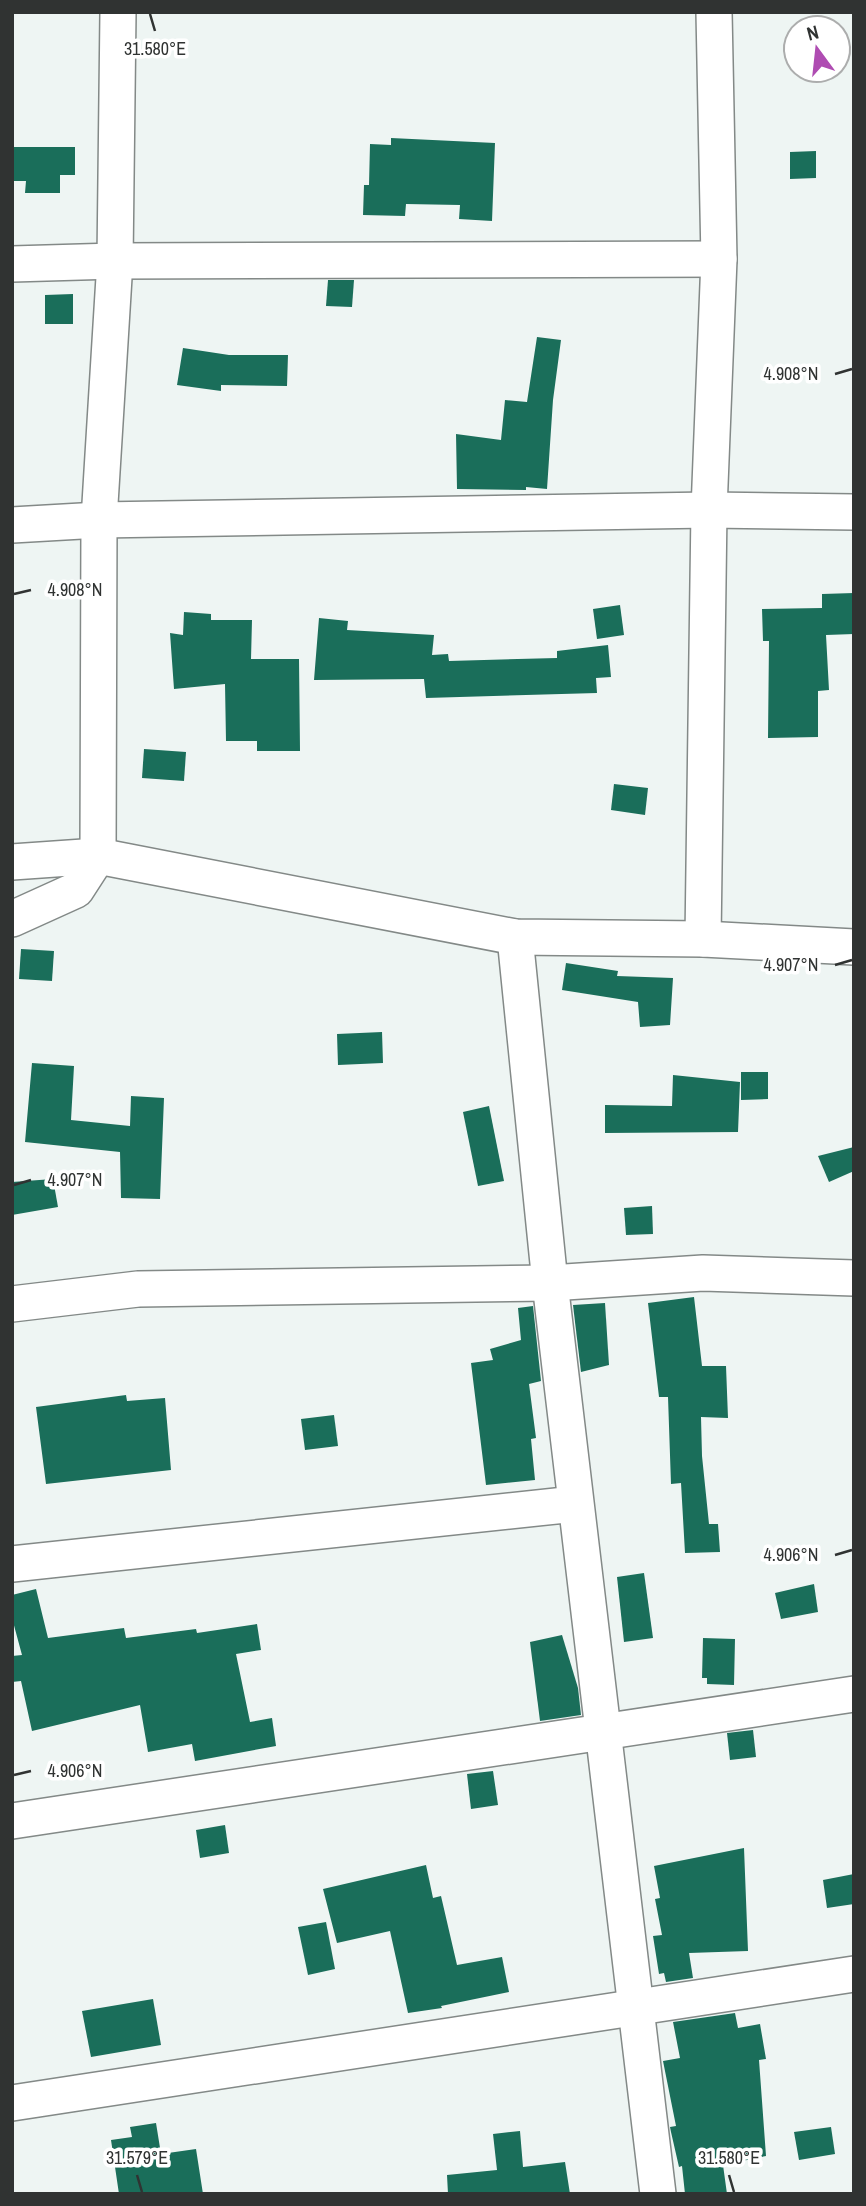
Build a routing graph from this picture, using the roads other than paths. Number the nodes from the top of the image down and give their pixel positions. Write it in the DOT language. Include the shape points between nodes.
graph roads {
  1 [pos="118,12"];
  2 [pos="714,12"];
  3 [pos="719,259"];
  4 [pos="115,261"];
  5 [pos="12,264"];
  6 [pos="709,510"];
  7 [pos="854,512"];
  8 [pos="99,520"];
  9 [pos="12,524"];
  10 [pos="98,856"];
  11 [pos="12,862"];
  12 [pos="12,919"];
  13 [pos="515,937"];
  14 [pos="702,939"];
  15 [pos="854,947"];
  16 [pos="854,1278"];
  17 [pos="550,1283"];
  18 [pos="12,1304"];
  19 [pos="575,1504"];
  20 [pos="12,1564"];
  21 [pos="854,1694"];
  22 [pos="602,1733"];
  23 [pos="12,1821"];
  24 [pos="854,1974"];
  25 [pos="635,2008"];
  26 [pos="12,2103"];
  27 [pos="658,2194"];
  1 -- 4 [label="street"];
  2 -- 3 [label="street"];
  3 -- 4 [label="street"];
  3 -- 6 [label="street"];
  4 -- 5 [label="street"];
  4 -- 8 [label="street"];
  6 -- 7 [label="street"];
  6 -- 8 [label="street"];
  6 -- 14 [label="street"];
  8 -- 9 [label="street"];
  8 -- 10 [label="street"];
  10 -- 11 [label="street"];
  10 -- 12 [label="street" via="76,890"];
  10 -- 13 [label="street"];
  13 -- 14 [label="street"];
  13 -- 17 [label="street"];
  14 -- 15 [label="street"];
  16 -- 17 [label="street" via="703,1273"];
  17 -- 18 [label="street" via="138,1290"];
  17 -- 19 [label="street"];
  19 -- 20 [label="street"];
  19 -- 22 [label="street"];
  21 -- 22 [label="street"];
  22 -- 23 [label="street"];
  22 -- 25 [label="street"];
  24 -- 25 [label="street"];
  25 -- 26 [label="street"];
  25 -- 27 [label="street"];
}
